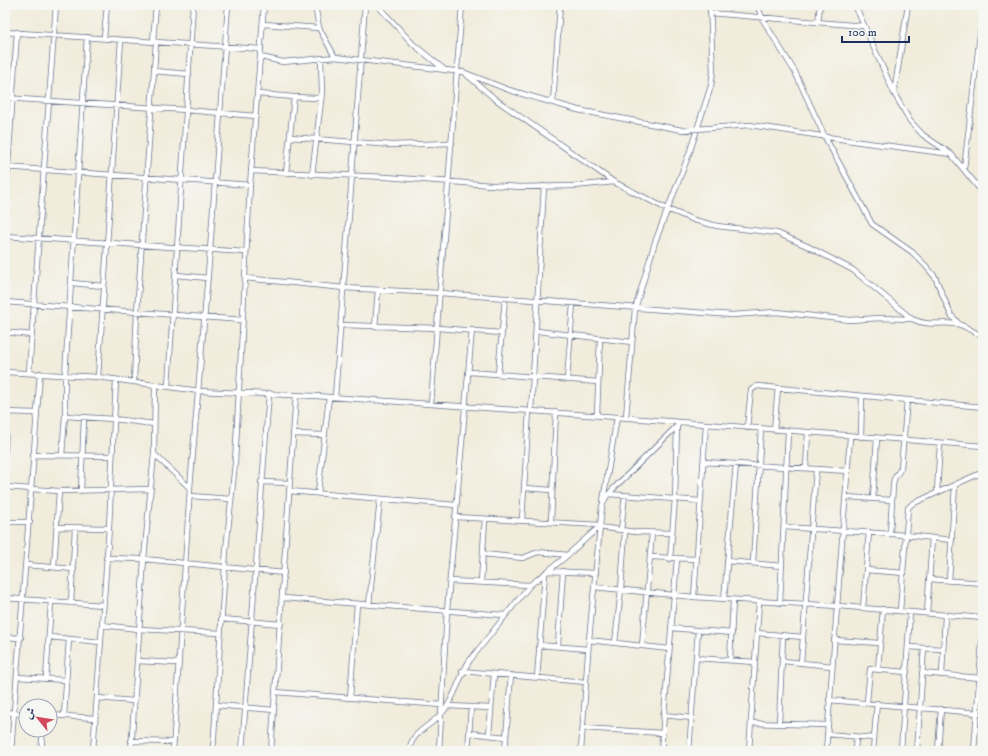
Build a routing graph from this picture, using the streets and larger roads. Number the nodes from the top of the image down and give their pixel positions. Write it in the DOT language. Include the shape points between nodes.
graph roads {
  1 [pos="56,5"];
  2 [pos="107,5"];
  3 [pos="156,5"];
  4 [pos="193,5"];
  5 [pos="228,5"];
  6 [pos="264,5"];
  7 [pos="315,5"];
  8 [pos="365,5"];
  9 [pos="377,5"];
  10 [pos="462,5"];
  11 [pos="560,5"];
  12 [pos="710,5"];
  13 [pos="757,5"];
  14 [pos="820,5"];
  15 [pos="855,5"];
  16 [pos="908,5"];
  17 [pos="983,9"];
  18 [pos="710,13"];
  19 [pos="761,17"];
  20 [pos="818,22"];
  21 [pos="263,24"];
  22 [pos="864,26"];
  23 [pos="319,28"];
  24 [pos="5,32"];
  25 [pos="17,32"];
  26 [pos="54,35"];
  27 [pos="87,37"];
  28 [pos="104,38"];
  29 [pos="121,40"];
  30 [pos="154,42"];
  31 [pos="191,44"];
  32 [pos="225,46"];
  33 [pos="261,49"];
  34 [pos="261,57"];
  35 [pos="335,57"];
  36 [pos="321,58"];
  37 [pos="360,60"];
  38 [pos="447,70"];
  39 [pos="154,71"];
  40 [pos="456,71"];
  41 [pos="463,72"];
  42 [pos="189,74"];
  43 [pos="322,93"];
  44 [pos="894,93"];
  45 [pos="258,94"];
  46 [pos="294,97"];
  47 [pos="5,98"];
  48 [pos="12,99"];
  49 [pos="49,102"];
  50 [pos="83,103"];
  51 [pos="553,103"];
  52 [pos="117,105"];
  53 [pos="151,108"];
  54 [pos="186,110"];
  55 [pos="220,112"];
  56 [pos="256,116"];
  57 [pos="696,128"];
  58 [pos="290,137"];
  59 [pos="825,137"];
  60 [pos="317,140"];
  61 [pos="355,143"];
  62 [pos="452,143"];
  63 [pos="951,154"];
  64 [pos="6,167"];
  65 [pos="964,169"];
  66 [pos="43,170"];
  67 [pos="251,171"];
  68 [pos="78,172"];
  69 [pos="286,173"];
  70 [pos="112,174"];
  71 [pos="312,175"];
  72 [pos="352,176"];
  73 [pos="146,177"];
  74 [pos="181,179"];
  75 [pos="215,181"];
  76 [pos="614,182"];
  77 [pos="449,183"];
  78 [pos="250,185"];
  79 [pos="544,186"];
  80 [pos="983,193"];
  81 [pos="667,209"];
  82 [pos="5,211"];
  83 [pos="5,236"];
  84 [pos="38,238"];
  85 [pos="74,241"];
  86 [pos="107,242"];
  87 [pos="142,245"];
  88 [pos="177,248"];
  89 [pos="210,250"];
  90 [pos="246,252"];
  91 [pos="176,275"];
  92 [pos="208,278"];
  93 [pos="244,278"];
  94 [pos="72,283"];
  95 [pos="104,286"];
  96 [pos="344,288"];
  97 [pos="378,290"];
  98 [pos="440,293"];
  99 [pos="505,299"];
  100 [pos="5,302"];
  101 [pos="539,302"];
  102 [pos="34,304"];
  103 [pos="573,304"];
  104 [pos="69,308"];
  105 [pos="635,309"];
  106 [pos="102,310"];
  107 [pos="137,312"];
  108 [pos="172,315"];
  109 [pos="205,316"];
  110 [pos="912,319"];
  111 [pos="242,320"];
  112 [pos="341,325"];
  113 [pos="960,325"];
  114 [pos="375,327"];
  115 [pos="438,328"];
  116 [pos="472,330"];
  117 [pos="537,331"];
  118 [pos="5,332"];
  119 [pos="501,333"];
  120 [pos="31,335"];
  121 [pos="570,336"];
  122 [pos="983,337"];
  123 [pos="600,339"];
  124 [pos="632,342"];
  125 [pos="5,372"];
  126 [pos="29,372"];
  127 [pos="470,372"];
  128 [pos="40,373"];
  129 [pos="498,374"];
  130 [pos="64,375"];
  131 [pos="534,377"];
  132 [pos="98,378"];
  133 [pos="116,380"];
  134 [pos="567,380"];
  135 [pos="134,382"];
  136 [pos="598,382"];
  137 [pos="155,385"];
  138 [pos="168,386"];
  139 [pos="778,388"];
  140 [pos="199,391"];
  141 [pos="239,391"];
  142 [pos="269,393"];
  143 [pos="296,395"];
  144 [pos="862,396"];
  145 [pos="329,397"];
  146 [pos="335,397"];
  147 [pos="907,400"];
  148 [pos="431,404"];
  149 [pos="465,406"];
  150 [pos="983,406"];
  151 [pos="530,411"];
  152 [pos="6,412"];
  153 [pos="556,412"];
  154 [pos="37,413"];
  155 [pos="596,415"];
  156 [pos="66,416"];
  157 [pos="84,417"];
  158 [pos="617,417"];
  159 [pos="626,417"];
  160 [pos="114,419"];
  161 [pos="154,424"];
  162 [pos="679,425"];
  163 [pos="706,425"];
  164 [pos="747,428"];
  165 [pos="761,429"];
  166 [pos="774,430"];
  167 [pos="788,432"];
  168 [pos="808,433"];
  169 [pos="293,434"];
  170 [pos="325,435"];
  171 [pos="850,437"];
  172 [pos="861,437"];
  173 [pos="877,438"];
  174 [pos="903,440"];
  175 [pos="940,442"];
  176 [pos="983,446"];
  177 [pos="5,450"];
  178 [pos="154,454"];
  179 [pos="33,455"];
  180 [pos="62,455"];
  181 [pos="82,455"];
  182 [pos="112,456"];
  183 [pos="704,462"];
  184 [pos="736,464"];
  185 [pos="759,465"];
  186 [pos="787,467"];
  187 [pos="806,468"];
  188 [pos="816,469"];
  189 [pos="848,471"];
  190 [pos="983,472"];
  191 [pos="261,482"];
  192 [pos="290,483"];
  193 [pos="955,484"];
  194 [pos="5,487"];
  195 [pos="190,488"];
  196 [pos="525,488"];
  197 [pos="150,489"];
  198 [pos="32,490"];
  199 [pos="110,490"];
  200 [pos="289,490"];
  201 [pos="552,490"];
  202 [pos="59,491"];
  203 [pos="81,491"];
  204 [pos="936,492"];
  205 [pos="318,493"];
  206 [pos="609,494"];
  207 [pos="625,495"];
  208 [pos="190,496"];
  209 [pos="380,498"];
  210 [pos="846,498"];
  211 [pos="231,499"];
  212 [pos="675,499"];
  213 [pos="873,499"];
  214 [pos="700,500"];
  215 [pos="892,500"];
  216 [pos="456,505"];
  217 [pos="602,506"];
  218 [pos="455,517"];
  219 [pos="485,519"];
  220 [pos="522,520"];
  221 [pos="5,522"];
  222 [pos="30,522"];
  223 [pos="551,522"];
  224 [pos="599,526"];
  225 [pos="57,527"];
  226 [pos="784,527"];
  227 [pos="75,528"];
  228 [pos="108,528"];
  229 [pos="812,529"];
  230 [pos="843,530"];
  231 [pos="623,531"];
  232 [pos="869,532"];
  233 [pos="652,533"];
  234 [pos="672,533"];
  235 [pos="890,534"];
  236 [pos="906,535"];
  237 [pos="932,538"];
  238 [pos="952,540"];
  239 [pos="483,554"];
  240 [pos="568,555"];
  241 [pos="650,557"];
  242 [pos="106,558"];
  243 [pos="144,559"];
  244 [pos="670,559"];
  245 [pos="676,559"];
  246 [pos="696,559"];
  247 [pos="727,561"];
  248 [pos="185,563"];
  249 [pos="753,563"];
  250 [pos="26,565"];
  251 [pos="782,566"];
  252 [pos="54,567"];
  253 [pos="225,568"];
  254 [pos="74,569"];
  255 [pos="866,570"];
  256 [pos="563,571"];
  257 [pos="256,572"];
  258 [pos="546,572"];
  259 [pos="284,573"];
  260 [pos="596,573"];
  261 [pos="904,574"];
  262 [pos="929,579"];
  263 [pos="450,581"];
  264 [pos="949,581"];
  265 [pos="481,582"];
  266 [pos="983,583"];
  267 [pos="530,585"];
  268 [pos="594,587"];
  269 [pos="621,590"];
  270 [pos="647,593"];
  271 [pos="673,596"];
  272 [pos="694,597"];
  273 [pos="5,598"];
  274 [pos="283,598"];
  275 [pos="724,599"];
  276 [pos="23,600"];
  277 [pos="733,600"];
  278 [pos="51,602"];
  279 [pos="759,602"];
  280 [pos="71,603"];
  281 [pos="780,603"];
  282 [pos="357,604"];
  283 [pos="806,604"];
  284 [pos="369,605"];
  285 [pos="103,606"];
  286 [pos="838,606"];
  287 [pos="862,608"];
  288 [pos="883,609"];
  289 [pos="448,611"];
  290 [pos="900,611"];
  291 [pos="910,612"];
  292 [pos="927,613"];
  293 [pos="504,615"];
  294 [pos="945,615"];
  295 [pos="983,618"];
  296 [pos="221,619"];
  297 [pos="253,621"];
  298 [pos="281,624"];
  299 [pos="102,625"];
  300 [pos="670,628"];
  301 [pos="138,629"];
  302 [pos="983,629"];
  303 [pos="698,630"];
  304 [pos="180,631"];
  305 [pos="220,633"];
  306 [pos="732,633"];
  307 [pos="757,633"];
  308 [pos="783,636"];
  309 [pos="5,637"];
  310 [pos="49,637"];
  311 [pos="803,637"];
  312 [pos="21,638"];
  313 [pos="69,639"];
  314 [pos="589,640"];
  315 [pos="834,640"];
  316 [pos="101,642"];
  317 [pos="615,643"];
  318 [pos="880,643"];
  319 [pos="539,645"];
  320 [pos="558,646"];
  321 [pos="642,646"];
  322 [pos="908,647"];
  323 [pos="924,648"];
  324 [pos="588,649"];
  325 [pos="669,649"];
  326 [pos="943,649"];
  327 [pos="696,658"];
  328 [pos="730,660"];
  329 [pos="137,661"];
  330 [pos="783,661"];
  331 [pos="755,662"];
  332 [pos="178,663"];
  333 [pos="801,663"];
  334 [pos="832,666"];
  335 [pos="878,669"];
  336 [pos="462,671"];
  337 [pos="907,672"];
  338 [pos="922,673"];
  339 [pos="494,674"];
  340 [pos="511,675"];
  341 [pos="942,675"];
  342 [pos="17,677"];
  343 [pos="537,678"];
  344 [pos="980,678"];
  345 [pos="46,679"];
  346 [pos="65,680"];
  347 [pos="586,682"];
  348 [pos="275,692"];
  349 [pos="97,698"];
  350 [pos="350,698"];
  351 [pos="829,700"];
  352 [pos="134,701"];
  353 [pos="867,702"];
  354 [pos="877,703"];
  355 [pos="216,705"];
  356 [pos="442,705"];
  357 [pos="905,705"];
  358 [pos="448,706"];
  359 [pos="246,707"];
  360 [pos="471,707"];
  361 [pos="920,707"];
  362 [pos="491,708"];
  363 [pos="941,709"];
  364 [pos="274,710"];
  365 [pos="5,712"];
  366 [pos="13,713"];
  367 [pos="18,713"];
  368 [pos="978,713"];
  369 [pos="442,714"];
  370 [pos="663,715"];
  371 [pos="58,716"];
  372 [pos="64,716"];
  373 [pos="95,718"];
  374 [pos="692,718"];
  375 [pos="751,723"];
  376 [pos="779,724"];
  377 [pos="827,725"];
  378 [pos="583,728"];
  379 [pos="470,733"];
  380 [pos="662,733"];
  381 [pos="827,734"];
  382 [pos="490,735"];
  383 [pos="506,737"];
  384 [pos="856,737"];
  385 [pos="42,738"];
  386 [pos="874,738"];
  387 [pos="131,741"];
  388 [pos="173,742"];
  389 [pos="5,747"];
  390 [pos="11,749"];
  391 [pos="41,751"];
  392 [pos="52,751"];
  393 [pos="93,751"];
  394 [pos="131,751"];
  395 [pos="173,751"];
  396 [pos="212,751"];
  397 [pos="242,751"];
  398 [pos="271,751"];
  399 [pos="409,751"];
  400 [pos="439,751"];
  401 [pos="468,751"];
  402 [pos="505,751"];
  403 [pos="581,751"];
  404 [pos="661,751"];
  405 [pos="673,751"];
  406 [pos="689,751"];
  407 [pos="749,751"];
  408 [pos="826,751"];
  409 [pos="855,751"];
  410 [pos="873,751"];
  411 [pos="901,751"];
  412 [pos="917,751"];
  413 [pos="938,751"];
  414 [pos="974,751"];
  1 -- 26 [label="street"];
  2 -- 28 [label="street"];
  3 -- 30 [label="street"];
  4 -- 31 [label="street"];
  5 -- 32 [label="street"];
  6 -- 21 [label="street"];
  7 -- 23 [label="street"];
  8 -- 37 [label="street"];
  9 -- 38 [label="street" via="413,44"];
  10 -- 40 [label="street"];
  11 -- 51 [label="street"];
  12 -- 18 [label="street"];
  13 -- 19 [label="street"];
  14 -- 20 [label="street"];
  15 -- 22 [label="street"];
  16 -- 44 [label="street"];
  17 -- 65 [label="street"];
  18 -- 19 [label="street"];
  18 -- 57 [label="street" via="711,86"];
  19 -- 20 [label="street"];
  19 -- 59 [label="street" via="796,72"];
  20 -- 22 [label="street"];
  21 -- 23 [label="street"];
  21 -- 33 [label="street"];
  22 -- 44 [label="street"];
  23 -- 35 [label="street"];
  24 -- 25 [label="street"];
  25 -- 26 [label="street"];
  25 -- 48 [label="street"];
  26 -- 27 [label="street"];
  26 -- 49 [label="street"];
  27 -- 28 [label="street"];
  27 -- 50 [label="street"];
  28 -- 29 [label="street"];
  29 -- 30 [label="street"];
  29 -- 52 [label="street"];
  30 -- 31 [label="street"];
  30 -- 39 [label="street"];
  31 -- 32 [label="street"];
  31 -- 42 [label="street"];
  32 -- 33 [label="street"];
  32 -- 55 [label="street"];
  33 -- 34 [label="street"];
  34 -- 36 [label="street" via="282,62"];
  34 -- 45 [label="street"];
  35 -- 36 [label="street"];
  35 -- 37 [label="street"];
  36 -- 43 [label="street"];
  37 -- 38 [label="street"];
  37 -- 61 [label="street"];
  38 -- 40 [label="street"];
  39 -- 42 [label="street"];
  39 -- 53 [label="street"];
  40 -- 41 [label="street"];
  40 -- 62 [label="street"];
  41 -- 51 [label="street" via="509,90"];
  41 -- 76 [label="street" via="495,99"];
  42 -- 54 [label="street"];
  43 -- 46 [label="street" via="317,98"];
  43 -- 60 [label="street"];
  44 -- 63 [label="street" via="914,126"];
  45 -- 46 [label="street"];
  45 -- 56 [label="street"];
  46 -- 58 [label="street"];
  47 -- 48 [label="street"];
  48 -- 49 [label="street"];
  48 -- 64 [label="street"];
  49 -- 50 [label="street"];
  49 -- 66 [label="street"];
  50 -- 52 [label="street"];
  50 -- 68 [label="street"];
  51 -- 57 [label="street" via="674,128"];
  52 -- 53 [label="street"];
  52 -- 70 [label="street"];
  53 -- 54 [label="street"];
  53 -- 73 [label="street"];
  54 -- 55 [label="street"];
  54 -- 74 [label="street"];
  55 -- 56 [label="street"];
  55 -- 75 [label="street"];
  56 -- 67 [label="street"];
  57 -- 59 [label="street" via="750,125"];
  57 -- 81 [label="street" via="689,154"];
  58 -- 60 [label="street"];
  58 -- 69 [label="street"];
  59 -- 63 [label="street"];
  59 -- 113 [label="street" via="872,224 912,252 926,266 935,277 951,315"];
  60 -- 61 [label="street"];
  60 -- 71 [label="street"];
  61 -- 62 [label="street"];
  61 -- 72 [label="street"];
  62 -- 77 [label="street"];
  63 -- 65 [label="street"];
  64 -- 66 [label="street"];
  64 -- 82 [label="street"];
  65 -- 80 [label="street"];
  66 -- 68 [label="street"];
  66 -- 84 [label="street"];
  67 -- 69 [label="street"];
  67 -- 78 [label="street"];
  68 -- 70 [label="street"];
  68 -- 85 [label="street"];
  69 -- 71 [label="street"];
  70 -- 73 [label="street"];
  70 -- 86 [label="street"];
  71 -- 72 [label="street"];
  72 -- 77 [label="street"];
  72 -- 96 [label="street"];
  73 -- 74 [label="street"];
  73 -- 87 [label="street"];
  74 -- 75 [label="street"];
  74 -- 88 [label="street"];
  75 -- 78 [label="street"];
  75 -- 89 [label="street"];
  76 -- 79 [label="street"];
  76 -- 81 [label="street"];
  77 -- 79 [label="street"];
  77 -- 98 [label="street"];
  78 -- 90 [label="street"];
  79 -- 101 [label="street"];
  81 -- 105 [label="street"];
  81 -- 110 [label="street" via="717,226 777,233 807,246 853,270"];
  83 -- 84 [label="street"];
  84 -- 85 [label="street"];
  84 -- 102 [label="street"];
  85 -- 86 [label="street"];
  85 -- 94 [label="street"];
  86 -- 87 [label="street"];
  86 -- 95 [label="street"];
  87 -- 88 [label="street"];
  87 -- 107 [label="street"];
  88 -- 89 [label="street"];
  88 -- 91 [label="street"];
  89 -- 90 [label="street"];
  89 -- 92 [label="street"];
  90 -- 93 [label="street"];
  91 -- 92 [label="street"];
  91 -- 108 [label="street"];
  92 -- 109 [label="street"];
  93 -- 96 [label="street"];
  93 -- 111 [label="street"];
  94 -- 95 [label="street"];
  94 -- 104 [label="street"];
  95 -- 106 [label="street"];
  96 -- 97 [label="street"];
  96 -- 112 [label="street"];
  97 -- 98 [label="street"];
  97 -- 114 [label="street"];
  98 -- 99 [label="street"];
  98 -- 115 [label="street"];
  99 -- 101 [label="street"];
  99 -- 119 [label="street"];
  100 -- 102 [label="street"];
  101 -- 103 [label="street"];
  101 -- 117 [label="street"];
  102 -- 104 [label="street"];
  102 -- 120 [label="street"];
  103 -- 105 [label="street"];
  103 -- 121 [label="street"];
  104 -- 106 [label="street"];
  104 -- 130 [label="street"];
  105 -- 110 [label="street" via="732,315 776,312 850,320"];
  105 -- 124 [label="street"];
  106 -- 107 [label="street"];
  106 -- 132 [label="street"];
  107 -- 108 [label="street"];
  107 -- 135 [label="street"];
  108 -- 109 [label="street"];
  108 -- 138 [label="street"];
  109 -- 111 [label="street"];
  109 -- 140 [label="street"];
  110 -- 113 [label="street" via="932,325"];
  111 -- 141 [label="street"];
  112 -- 114 [label="street"];
  112 -- 146 [label="street"];
  113 -- 122 [label="street"];
  114 -- 115 [label="street"];
  115 -- 116 [label="street"];
  115 -- 148 [label="street"];
  116 -- 119 [label="street"];
  116 -- 127 [label="street"];
  117 -- 121 [label="street"];
  117 -- 131 [label="street"];
  118 -- 120 [label="street"];
  119 -- 129 [label="street"];
  120 -- 126 [label="street"];
  121 -- 123 [label="street"];
  121 -- 134 [label="street"];
  123 -- 124 [label="street"];
  123 -- 136 [label="street"];
  124 -- 159 [label="street"];
  125 -- 126 [label="street"];
  126 -- 128 [label="street"];
  127 -- 129 [label="street"];
  127 -- 149 [label="street"];
  128 -- 130 [label="street"];
  128 -- 154 [label="street"];
  129 -- 131 [label="street"];
  130 -- 132 [label="street"];
  130 -- 156 [label="street"];
  131 -- 134 [label="street"];
  131 -- 151 [label="street"];
  132 -- 133 [label="street"];
  133 -- 135 [label="street"];
  133 -- 160 [label="street"];
  134 -- 136 [label="street"];
  135 -- 137 [label="street"];
  136 -- 155 [label="street"];
  137 -- 138 [label="street"];
  137 -- 161 [label="street"];
  138 -- 140 [label="street"];
  139 -- 144 [label="street"];
  139 -- 164 [label="street" via="753,387"];
  139 -- 166 [label="street"];
  140 -- 141 [label="street"];
  140 -- 195 [label="street"];
  141 -- 142 [label="street"];
  141 -- 211 [label="street"];
  142 -- 143 [label="street"];
  142 -- 191 [label="street"];
  143 -- 145 [label="street"];
  143 -- 169 [label="street"];
  144 -- 147 [label="street"];
  144 -- 172 [label="street"];
  145 -- 146 [label="street"];
  145 -- 170 [label="street"];
  146 -- 148 [label="street"];
  147 -- 150 [label="street"];
  147 -- 174 [label="street"];
  148 -- 149 [label="street"];
  149 -- 151 [label="street"];
  149 -- 216 [label="street"];
  151 -- 153 [label="street"];
  151 -- 196 [label="street"];
  152 -- 154 [label="street"];
  152 -- 177 [label="street"];
  153 -- 155 [label="street"];
  153 -- 201 [label="street"];
  154 -- 179 [label="street"];
  155 -- 158 [label="street"];
  156 -- 157 [label="street"];
  156 -- 180 [label="street"];
  157 -- 160 [label="street"];
  157 -- 181 [label="street"];
  158 -- 159 [label="street"];
  158 -- 217 [label="street"];
  159 -- 162 [label="street"];
  160 -- 161 [label="street"];
  160 -- 182 [label="street"];
  161 -- 178 [label="street"];
  162 -- 163 [label="street"];
  162 -- 206 [label="street"];
  162 -- 212 [label="street"];
  163 -- 164 [label="street"];
  163 -- 183 [label="street"];
  164 -- 165 [label="street"];
  165 -- 166 [label="street"];
  165 -- 185 [label="street"];
  166 -- 167 [label="street"];
  167 -- 168 [label="street"];
  167 -- 186 [label="street"];
  168 -- 171 [label="street"];
  168 -- 187 [label="street"];
  169 -- 170 [label="street"];
  169 -- 192 [label="street"];
  170 -- 205 [label="street"];
  171 -- 172 [label="street"];
  171 -- 189 [label="street"];
  172 -- 173 [label="street"];
  173 -- 174 [label="street"];
  173 -- 213 [label="street"];
  174 -- 175 [label="street"];
  174 -- 215 [label="street" via="901,468 894,478"];
  175 -- 176 [label="street"];
  175 -- 204 [label="street"];
  178 -- 195 [label="street"];
  178 -- 197 [label="street"];
  179 -- 180 [label="street"];
  179 -- 198 [label="street"];
  180 -- 181 [label="street"];
  181 -- 182 [label="street"];
  181 -- 203 [label="street"];
  182 -- 199 [label="street"];
  183 -- 184 [label="street"];
  183 -- 214 [label="street"];
  184 -- 185 [label="street"];
  184 -- 247 [label="street"];
  185 -- 186 [label="street"];
  185 -- 249 [label="street"];
  186 -- 187 [label="street"];
  186 -- 226 [label="street"];
  187 -- 188 [label="street"];
  188 -- 189 [label="street"];
  188 -- 229 [label="street"];
  189 -- 210 [label="street"];
  190 -- 193 [label="street"];
  191 -- 192 [label="street"];
  191 -- 257 [label="street"];
  192 -- 200 [label="street"];
  193 -- 204 [label="street"];
  193 -- 238 [label="street"];
  194 -- 198 [label="street"];
  195 -- 208 [label="street"];
  196 -- 201 [label="street"];
  196 -- 220 [label="street"];
  197 -- 199 [label="street"];
  197 -- 243 [label="street"];
  198 -- 202 [label="street"];
  198 -- 222 [label="street"];
  199 -- 203 [label="street"];
  199 -- 228 [label="street"];
  200 -- 205 [label="street"];
  200 -- 259 [label="street"];
  201 -- 223 [label="street"];
  202 -- 203 [label="street"];
  202 -- 225 [label="street"];
  204 -- 236 [label="street" via="908,508"];
  205 -- 209 [label="street"];
  206 -- 207 [label="street"];
  206 -- 217 [label="street"];
  207 -- 212 [label="street"];
  207 -- 231 [label="street"];
  208 -- 211 [label="street"];
  208 -- 248 [label="street"];
  209 -- 216 [label="street"];
  209 -- 284 [label="street"];
  210 -- 213 [label="street"];
  210 -- 230 [label="street"];
  211 -- 253 [label="street"];
  212 -- 214 [label="street"];
  212 -- 234 [label="street"];
  213 -- 215 [label="street"];
  214 -- 246 [label="street"];
  215 -- 235 [label="street"];
  216 -- 218 [label="street"];
  217 -- 224 [label="street"];
  218 -- 219 [label="street"];
  218 -- 263 [label="street"];
  219 -- 220 [label="street"];
  219 -- 239 [label="street"];
  220 -- 223 [label="street"];
  221 -- 222 [label="street"];
  222 -- 250 [label="street"];
  223 -- 224 [label="street"];
  224 -- 231 [label="street"];
  224 -- 240 [label="street"];
  224 -- 260 [label="street"];
  225 -- 227 [label="street"];
  225 -- 252 [label="street"];
  226 -- 229 [label="street"];
  226 -- 251 [label="street"];
  227 -- 228 [label="street"];
  227 -- 254 [label="street"];
  228 -- 242 [label="street"];
  229 -- 230 [label="street"];
  229 -- 283 [label="street"];
  230 -- 232 [label="street"];
  230 -- 286 [label="street"];
  231 -- 233 [label="street"];
  231 -- 269 [label="street"];
  232 -- 235 [label="street"];
  232 -- 255 [label="street"];
  233 -- 234 [label="street"];
  233 -- 241 [label="street"];
  234 -- 244 [label="street"];
  235 -- 236 [label="street"];
  236 -- 237 [label="street"];
  236 -- 261 [label="street"];
  237 -- 238 [label="street"];
  237 -- 262 [label="street"];
  238 -- 264 [label="street"];
  239 -- 240 [label="street" via="523,558 538,552"];
  239 -- 265 [label="street"];
  240 -- 258 [label="street"];
  241 -- 244 [label="street"];
  241 -- 270 [label="street"];
  242 -- 243 [label="street"];
  242 -- 285 [label="street"];
  243 -- 248 [label="street"];
  243 -- 301 [label="street"];
  244 -- 245 [label="street"];
  245 -- 246 [label="street"];
  245 -- 271 [label="street"];
  246 -- 272 [label="street"];
  247 -- 249 [label="street"];
  247 -- 275 [label="street"];
  248 -- 253 [label="street"];
  248 -- 304 [label="street"];
  249 -- 251 [label="street"];
  250 -- 252 [label="street"];
  250 -- 276 [label="street"];
  251 -- 281 [label="street"];
  252 -- 254 [label="street"];
  253 -- 257 [label="street"];
  253 -- 296 [label="street"];
  254 -- 280 [label="street"];
  255 -- 261 [label="street"];
  255 -- 287 [label="street"];
  256 -- 258 [label="street"];
  256 -- 260 [label="street"];
  256 -- 320 [label="street"];
  257 -- 259 [label="street"];
  257 -- 297 [label="street"];
  258 -- 267 [label="street"];
  258 -- 319 [label="street"];
  259 -- 274 [label="street"];
  260 -- 268 [label="street"];
  261 -- 290 [label="street"];
  262 -- 264 [label="street"];
  262 -- 292 [label="street"];
  263 -- 265 [label="street"];
  263 -- 289 [label="street"];
  264 -- 266 [label="street"];
  265 -- 267 [label="street"];
  267 -- 293 [label="street"];
  268 -- 269 [label="street"];
  268 -- 314 [label="street"];
  269 -- 270 [label="street"];
  269 -- 317 [label="street"];
  270 -- 271 [label="street"];
  270 -- 321 [label="street"];
  271 -- 272 [label="street"];
  271 -- 300 [label="street"];
  272 -- 275 [label="street"];
  273 -- 276 [label="street"];
  274 -- 282 [label="street"];
  274 -- 298 [label="street"];
  275 -- 277 [label="street"];
  276 -- 278 [label="street"];
  276 -- 312 [label="street"];
  277 -- 279 [label="street"];
  277 -- 306 [label="street"];
  278 -- 280 [label="street"];
  278 -- 310 [label="street"];
  279 -- 281 [label="street"];
  279 -- 307 [label="street"];
  280 -- 285 [label="street"];
  281 -- 283 [label="street"];
  282 -- 284 [label="street"];
  282 -- 350 [label="street"];
  283 -- 286 [label="street"];
  283 -- 311 [label="street"];
  284 -- 289 [label="street"];
  285 -- 299 [label="street"];
  286 -- 287 [label="street"];
  286 -- 315 [label="street"];
  287 -- 288 [label="street"];
  288 -- 290 [label="street"];
  288 -- 318 [label="street"];
  289 -- 293 [label="street"];
  289 -- 356 [label="street"];
  290 -- 291 [label="street"];
  291 -- 292 [label="street"];
  291 -- 322 [label="street"];
  292 -- 294 [label="street"];
  293 -- 336 [label="street"];
  294 -- 295 [label="street"];
  294 -- 326 [label="street"];
  296 -- 297 [label="street"];
  296 -- 305 [label="street"];
  297 -- 298 [label="street"];
  297 -- 359 [label="street"];
  298 -- 348 [label="street"];
  299 -- 301 [label="street"];
  299 -- 316 [label="street"];
  300 -- 303 [label="street"];
  300 -- 325 [label="street"];
  301 -- 304 [label="street"];
  301 -- 329 [label="street"];
  302 -- 344 [label="street"];
  303 -- 306 [label="street"];
  303 -- 327 [label="street"];
  304 -- 305 [label="street"];
  304 -- 332 [label="street"];
  305 -- 355 [label="street"];
  306 -- 328 [label="street"];
  307 -- 308 [label="street"];
  307 -- 331 [label="street"];
  308 -- 311 [label="street"];
  308 -- 330 [label="street"];
  309 -- 312 [label="street"];
  310 -- 313 [label="street"];
  310 -- 345 [label="street"];
  311 -- 333 [label="street"];
  312 -- 342 [label="street"];
  313 -- 316 [label="street"];
  313 -- 346 [label="street"];
  314 -- 317 [label="street"];
  314 -- 324 [label="street"];
  315 -- 318 [label="street"];
  315 -- 334 [label="street"];
  316 -- 349 [label="street"];
  317 -- 321 [label="street"];
  318 -- 335 [label="street"];
  319 -- 320 [label="street"];
  319 -- 343 [label="street"];
  320 -- 324 [label="street"];
  321 -- 325 [label="street"];
  322 -- 323 [label="street"];
  322 -- 337 [label="street"];
  323 -- 326 [label="street"];
  323 -- 338 [label="street"];
  324 -- 347 [label="street"];
  325 -- 370 [label="street"];
  326 -- 341 [label="street"];
  327 -- 328 [label="street"];
  327 -- 374 [label="street"];
  328 -- 331 [label="street"];
  329 -- 332 [label="street"];
  329 -- 352 [label="street"];
  330 -- 333 [label="street"];
  330 -- 376 [label="street"];
  331 -- 375 [label="street"];
  332 -- 388 [label="street"];
  333 -- 334 [label="street"];
  334 -- 351 [label="street"];
  335 -- 337 [label="street"];
  335 -- 353 [label="street" via="869,671"];
  336 -- 339 [label="street"];
  336 -- 358 [label="street"];
  337 -- 357 [label="street"];
  338 -- 341 [label="street"];
  338 -- 361 [label="street"];
  339 -- 340 [label="street"];
  339 -- 362 [label="street"];
  340 -- 343 [label="street"];
  340 -- 383 [label="street"];
  341 -- 344 [label="street"];
  342 -- 345 [label="street"];
  342 -- 366 [label="street"];
  343 -- 347 [label="street"];
  344 -- 368 [label="street"];
  345 -- 346 [label="street"];
  346 -- 372 [label="street"];
  347 -- 378 [label="street"];
  348 -- 350 [label="street"];
  348 -- 364 [label="street"];
  349 -- 352 [label="street"];
  349 -- 373 [label="street"];
  350 -- 356 [label="street"];
  351 -- 353 [label="street"];
  351 -- 377 [label="street"];
  352 -- 387 [label="street"];
  353 -- 354 [label="street"];
  354 -- 357 [label="street"];
  354 -- 386 [label="street"];
  355 -- 359 [label="street"];
  355 -- 396 [label="street"];
  356 -- 369 [label="street"];
  357 -- 361 [label="street"];
  357 -- 411 [label="street"];
  358 -- 360 [label="street"];
  358 -- 369 [label="street"];
  359 -- 364 [label="street"];
  359 -- 397 [label="street"];
  360 -- 362 [label="street"];
  360 -- 379 [label="street"];
  361 -- 363 [label="street"];
  361 -- 412 [label="street"];
  362 -- 382 [label="street"];
  363 -- 368 [label="street"];
  363 -- 413 [label="street"];
  364 -- 398 [label="street"];
  365 -- 366 [label="street"];
  366 -- 367 [label="street"];
  366 -- 390 [label="street"];
  368 -- 414 [label="street"];
  369 -- 399 [label="street" via="417,733"];
  369 -- 400 [label="street"];
  370 -- 374 [label="street"];
  370 -- 380 [label="street"];
  371 -- 372 [label="street"];
  372 -- 373 [label="street"];
  373 -- 393 [label="street"];
  374 -- 406 [label="street"];
  375 -- 376 [label="street"];
  375 -- 407 [label="street"];
  376 -- 377 [label="street"];
  377 -- 381 [label="street"];
  378 -- 380 [label="street"];
  378 -- 403 [label="street"];
  379 -- 382 [label="street"];
  379 -- 401 [label="street"];
  380 -- 404 [label="street"];
  381 -- 384 [label="street"];
  381 -- 408 [label="street"];
  382 -- 383 [label="street"];
  383 -- 402 [label="street"];
  384 -- 386 [label="street"];
  384 -- 409 [label="street"];
  385 -- 391 [label="street"];
  386 -- 410 [label="street"];
  387 -- 388 [label="street"];
  387 -- 394 [label="street"];
  388 -- 395 [label="street"];
  389 -- 390 [label="street"];
  391 -- 392 [label="street"];
  404 -- 405 [label="street"];
}
